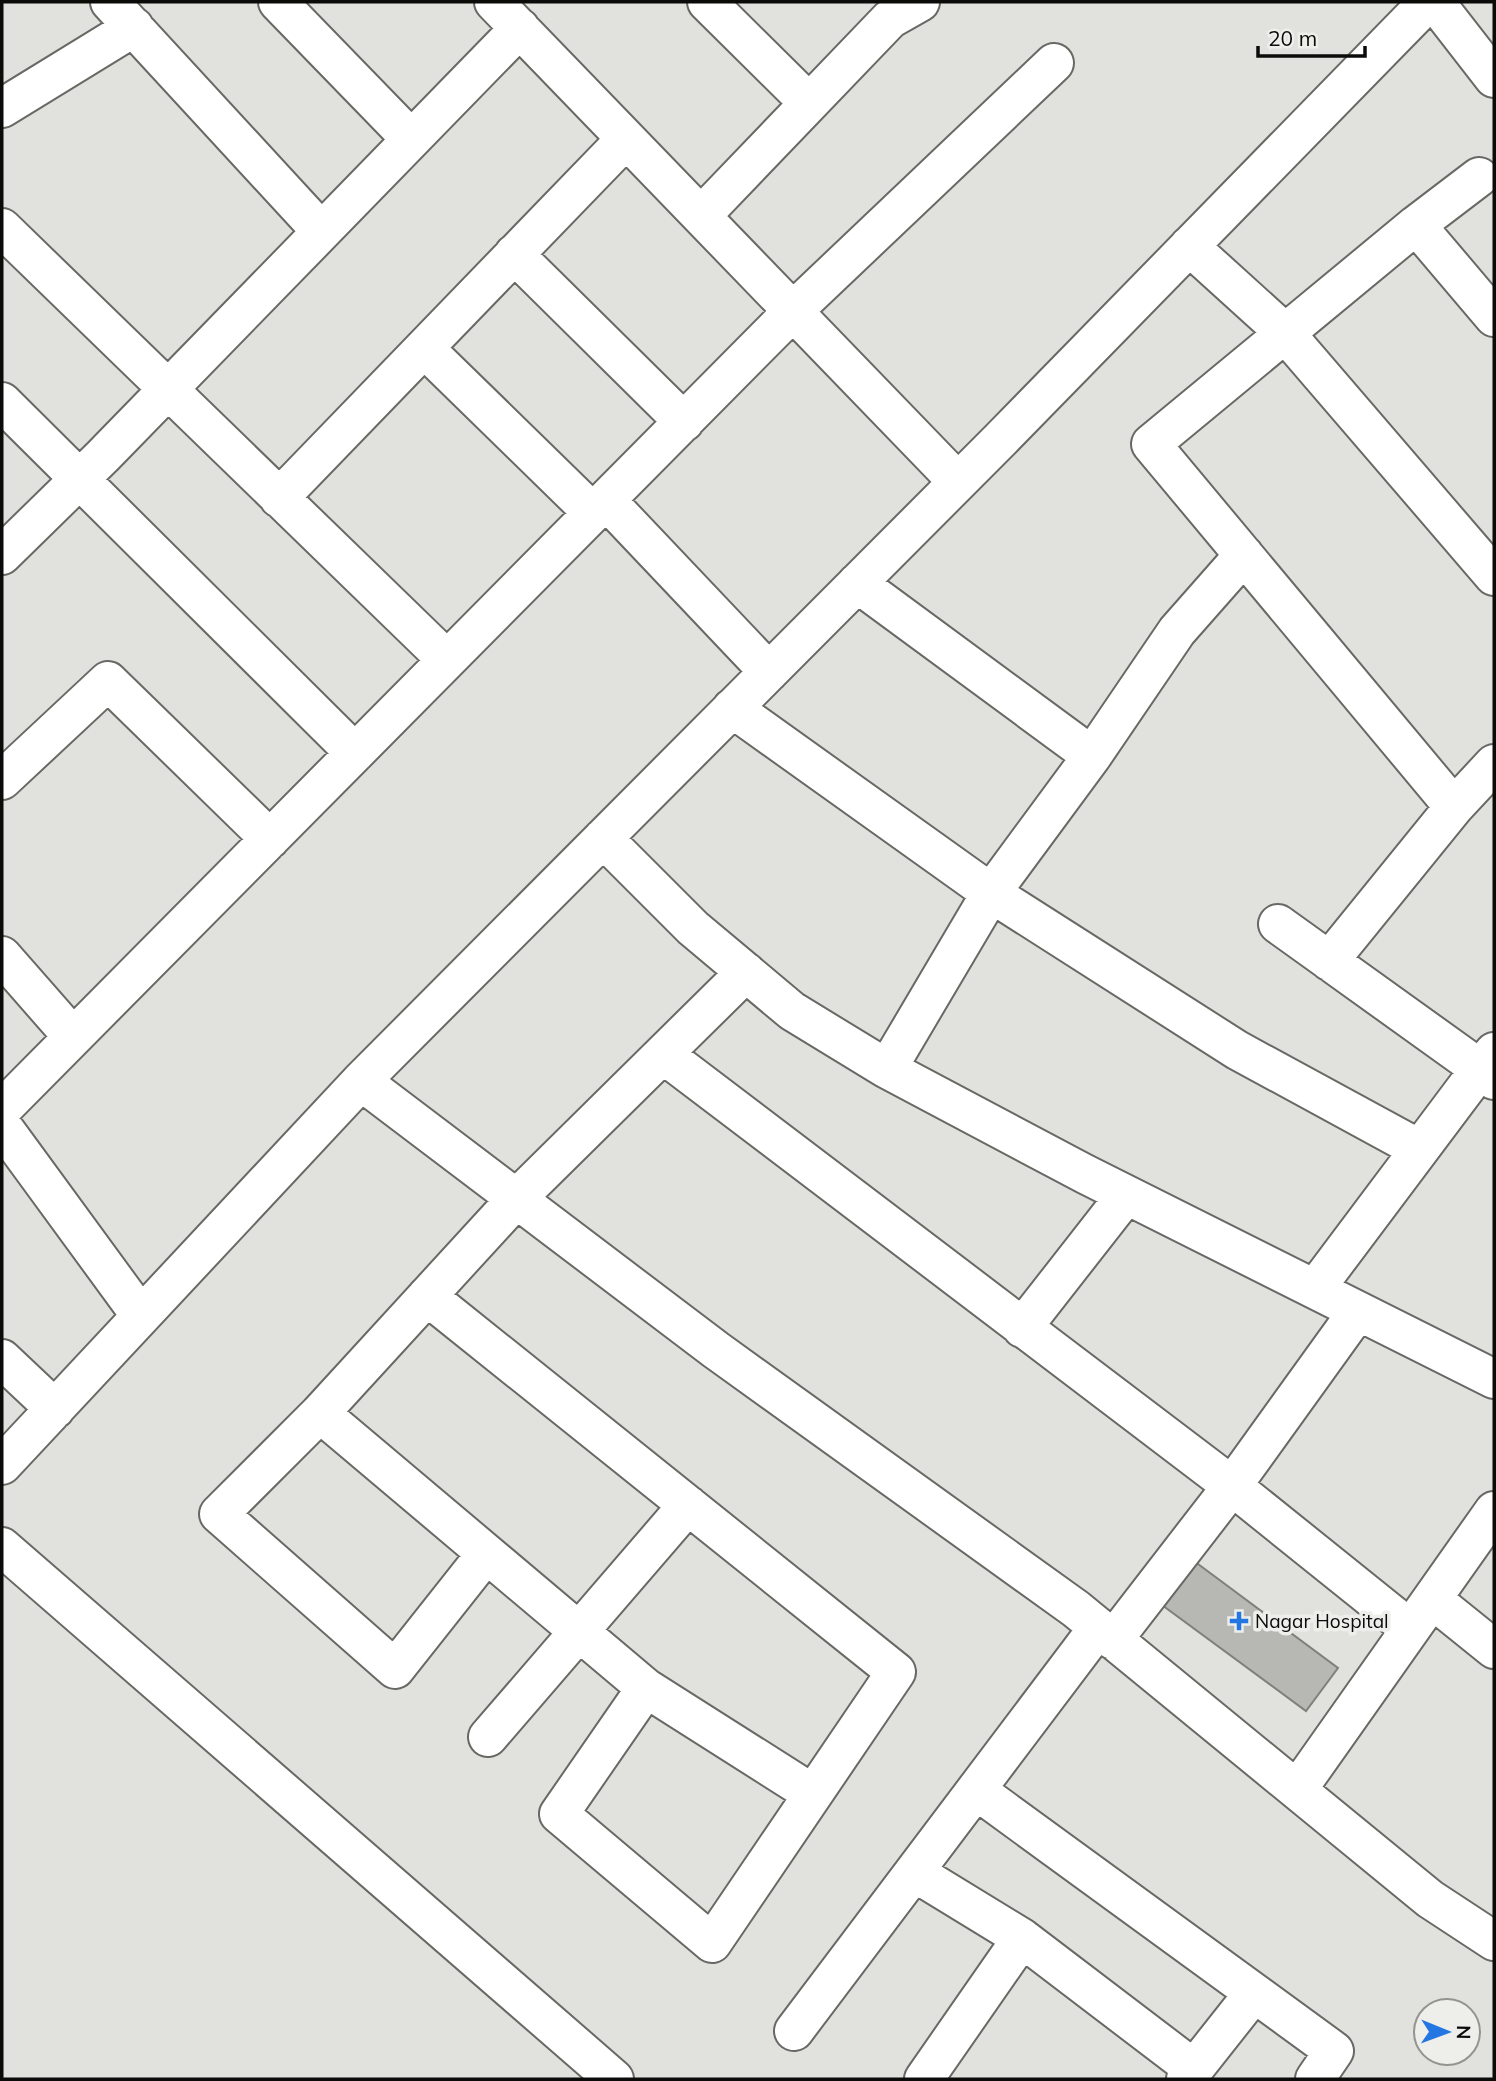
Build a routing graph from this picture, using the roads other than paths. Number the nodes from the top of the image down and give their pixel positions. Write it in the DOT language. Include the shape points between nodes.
graph roads {
  1 [pos="278,2"];
  2 [pos="707,2"];
  3 [pos="1428,2"];
  4 [pos="1435,2"];
  5 [pos="895,7"];
  6 [pos="122,15"];
  7 [pos="507,15"];
  8 [pos="1054,63"];
  9 [pos="1494,78"];
  10 [pos="809,103"];
  11 [pos="2,108"];
  12 [pos="411,139"];
  13 [pos="626,139"];
  14 [pos="1479,177"];
  15 [pos="701,216"];
  16 [pos="1416,225"];
  17 [pos="2,228"];
  18 [pos="321,231"];
  19 [pos="1189,246"];
  20 [pos="514,254"];
  21 [pos="793,311"];
  22 [pos="1494,317"];
  23 [pos="1284,333"];
  24 [pos="424,348"];
  25 [pos="167,390"];
  26 [pos="2,402"];
  27 [pos="684,422"];
  28 [pos="78,480"];
  29 [pos="958,482"];
  30 [pos="279,498"];
  31 [pos="600,507"];
  32 [pos="2,555"];
  33 [pos="1244,555"];
  34 [pos="1494,576"];
  35 [pos="857,583"];
  36 [pos="447,660"];
  37 [pos="769,672"];
  38 [pos="732,708"];
  39 [pos="355,753"];
  40 [pos="1092,756"];
  41 [pos="1494,764"];
  42 [pos="2,780"];
  43 [pos="1454,807"];
  44 [pos="603,838"];
  45 [pos="270,839"];
  46 [pos="990,893"];
  47 [pos="1278,924"];
  48 [pos="2,956"];
  49 [pos="1329,961"];
  50 [pos="746,972"];
  51 [pos="73,1037"];
  52 [pos="663,1054"];
  53 [pos="1489,1067"];
  54 [pos="887,1069"];
  55 [pos="361,1080"];
  56 [pos="2,1109"];
  57 [pos="2,1126"];
  58 [pos="1419,1149"];
  59 [pos="1126,1195"];
  60 [pos="517,1198"];
  61 [pos="1315,1289"];
  62 [pos="427,1296"];
  63 [pos="1359,1311"];
  64 [pos="141,1316"];
  65 [pos="1022,1328"];
  66 [pos="5,1369"];
  67 [pos="1494,1379"];
  68 [pos="55,1409"];
  69 [pos="320,1413"];
  70 [pos="2,1465"];
  71 [pos="1232,1486"];
  72 [pos="688,1505"];
  73 [pos="1494,1511"];
  74 [pos="2,1547"];
  75 [pos="486,1554"];
  76 [pos="1421,1614"];
  77 [pos="579,1631"];
  78 [pos="1106,1634"];
  79 [pos="1494,1649"];
  80 [pos="646,1688"];
  81 [pos="488,1738"];
  82 [pos="976,1790"];
  83 [pos="1297,1790"];
  84 [pos="813,1794"];
  85 [pos="914,1872"];
  86 [pos="1022,1938"];
  87 [pos="1494,1941"];
  88 [pos="1254,1993"];
  89 [pos="794,2031"];
  90 [pos="1190,2074"];
  91 [pos="614,2079"];
  92 [pos="924,2079"];
  93 [pos="1315,2079"];
  1 -- 12 [label="street"];
  2 -- 10 [label="street"];
  3 -- 19 [label="street"];
  4 -- 9 [label="street"];
  5 -- 10 [label="street"];
  6 -- 11 [label="street"];
  6 -- 18 [label="street"];
  7 -- 12 [label="street"];
  7 -- 13 [label="street"];
  8 -- 21 [label="street"];
  10 -- 15 [label="street"];
  12 -- 18 [label="street"];
  13 -- 15 [label="street"];
  13 -- 20 [label="street"];
  14 -- 16 [label="street"];
  15 -- 21 [label="street"];
  16 -- 22 [label="street"];
  16 -- 23 [label="street"];
  17 -- 25 [label="street"];
  18 -- 25 [label="street"];
  19 -- 23 [label="street"];
  19 -- 29 [label="street"];
  20 -- 24 [label="street"];
  20 -- 27 [label="street"];
  21 -- 27 [label="street"];
  21 -- 29 [label="street"];
  23 -- 33 [label="street" via="1151,444"];
  23 -- 34 [label="street"];
  24 -- 30 [label="street"];
  24 -- 31 [label="street"];
  25 -- 28 [label="street"];
  25 -- 30 [label="street"];
  26 -- 28 [label="street"];
  27 -- 31 [label="street"];
  28 -- 32 [label="street"];
  28 -- 39 [label="street"];
  29 -- 35 [label="street"];
  30 -- 36 [label="street"];
  31 -- 36 [label="street"];
  31 -- 37 [label="street"];
  33 -- 40 [label="street" via="1177,631"];
  33 -- 43 [label="street"];
  35 -- 37 [label="street"];
  35 -- 40 [label="street"];
  36 -- 39 [label="street"];
  37 -- 38 [label="street"];
  38 -- 44 [label="street"];
  38 -- 46 [label="street"];
  39 -- 45 [label="street"];
  40 -- 46 [label="street"];
  41 -- 43 [label="street"];
  42 -- 45 [label="street" via="108,681"];
  43 -- 49 [label="street"];
  44 -- 50 [label="street"];
  44 -- 55 [label="street"];
  45 -- 51 [label="street"];
  46 -- 54 [label="street"];
  46 -- 58 [label="street" via="1237,1050"];
  47 -- 49 [label="street"];
  48 -- 51 [label="street"];
  49 -- 53 [label="street"];
  50 -- 52 [label="street"];
  50 -- 54 [label="street" via="792,1011"];
  51 -- 56 [label="street"];
  52 -- 60 [label="street"];
  52 -- 65 [label="street"];
  53 -- 58 [label="street"];
  54 -- 59 [label="street"];
  55 -- 60 [label="street"];
  55 -- 64 [label="street"];
  57 -- 64 [label="street"];
  58 -- 61 [label="street"];
  59 -- 61 [label="street"];
  59 -- 65 [label="street"];
  60 -- 62 [label="street"];
  60 -- 78 [label="street" via="716,1350"];
  61 -- 63 [label="street"];
  62 -- 69 [label="street"];
  62 -- 72 [label="street"];
  63 -- 67 [label="street"];
  63 -- 71 [label="street"];
  64 -- 68 [label="street"];
  65 -- 71 [label="street"];
  66 -- 68 [label="street"];
  68 -- 70 [label="street"];
  69 -- 75 [label="street"];
  69 -- 75 [label="street" via="219,1514 395,1669"];
  71 -- 76 [label="street"];
  71 -- 78 [label="street"];
  72 -- 77 [label="street"];
  72 -- 84 [label="street" via="896,1672"];
  73 -- 76 [label="street"];
  74 -- 91 [label="street"];
  75 -- 77 [label="street"];
  76 -- 79 [label="street"];
  76 -- 83 [label="street"];
  77 -- 80 [label="street"];
  77 -- 81 [label="street"];
  78 -- 82 [label="street"];
  78 -- 83 [label="street"];
  80 -- 84 [label="street"];
  80 -- 84 [label="street" via="559,1814 712,1943"];
  82 -- 85 [label="street"];
  82 -- 88 [label="street"];
  83 -- 87 [label="street" via="1430,1899"];
  85 -- 86 [label="street"];
  85 -- 89 [label="street"];
  86 -- 90 [label="street"];
  86 -- 92 [label="street"];
  88 -- 90 [label="street"];
  88 -- 93 [label="street" via="1334,2051"];
}
